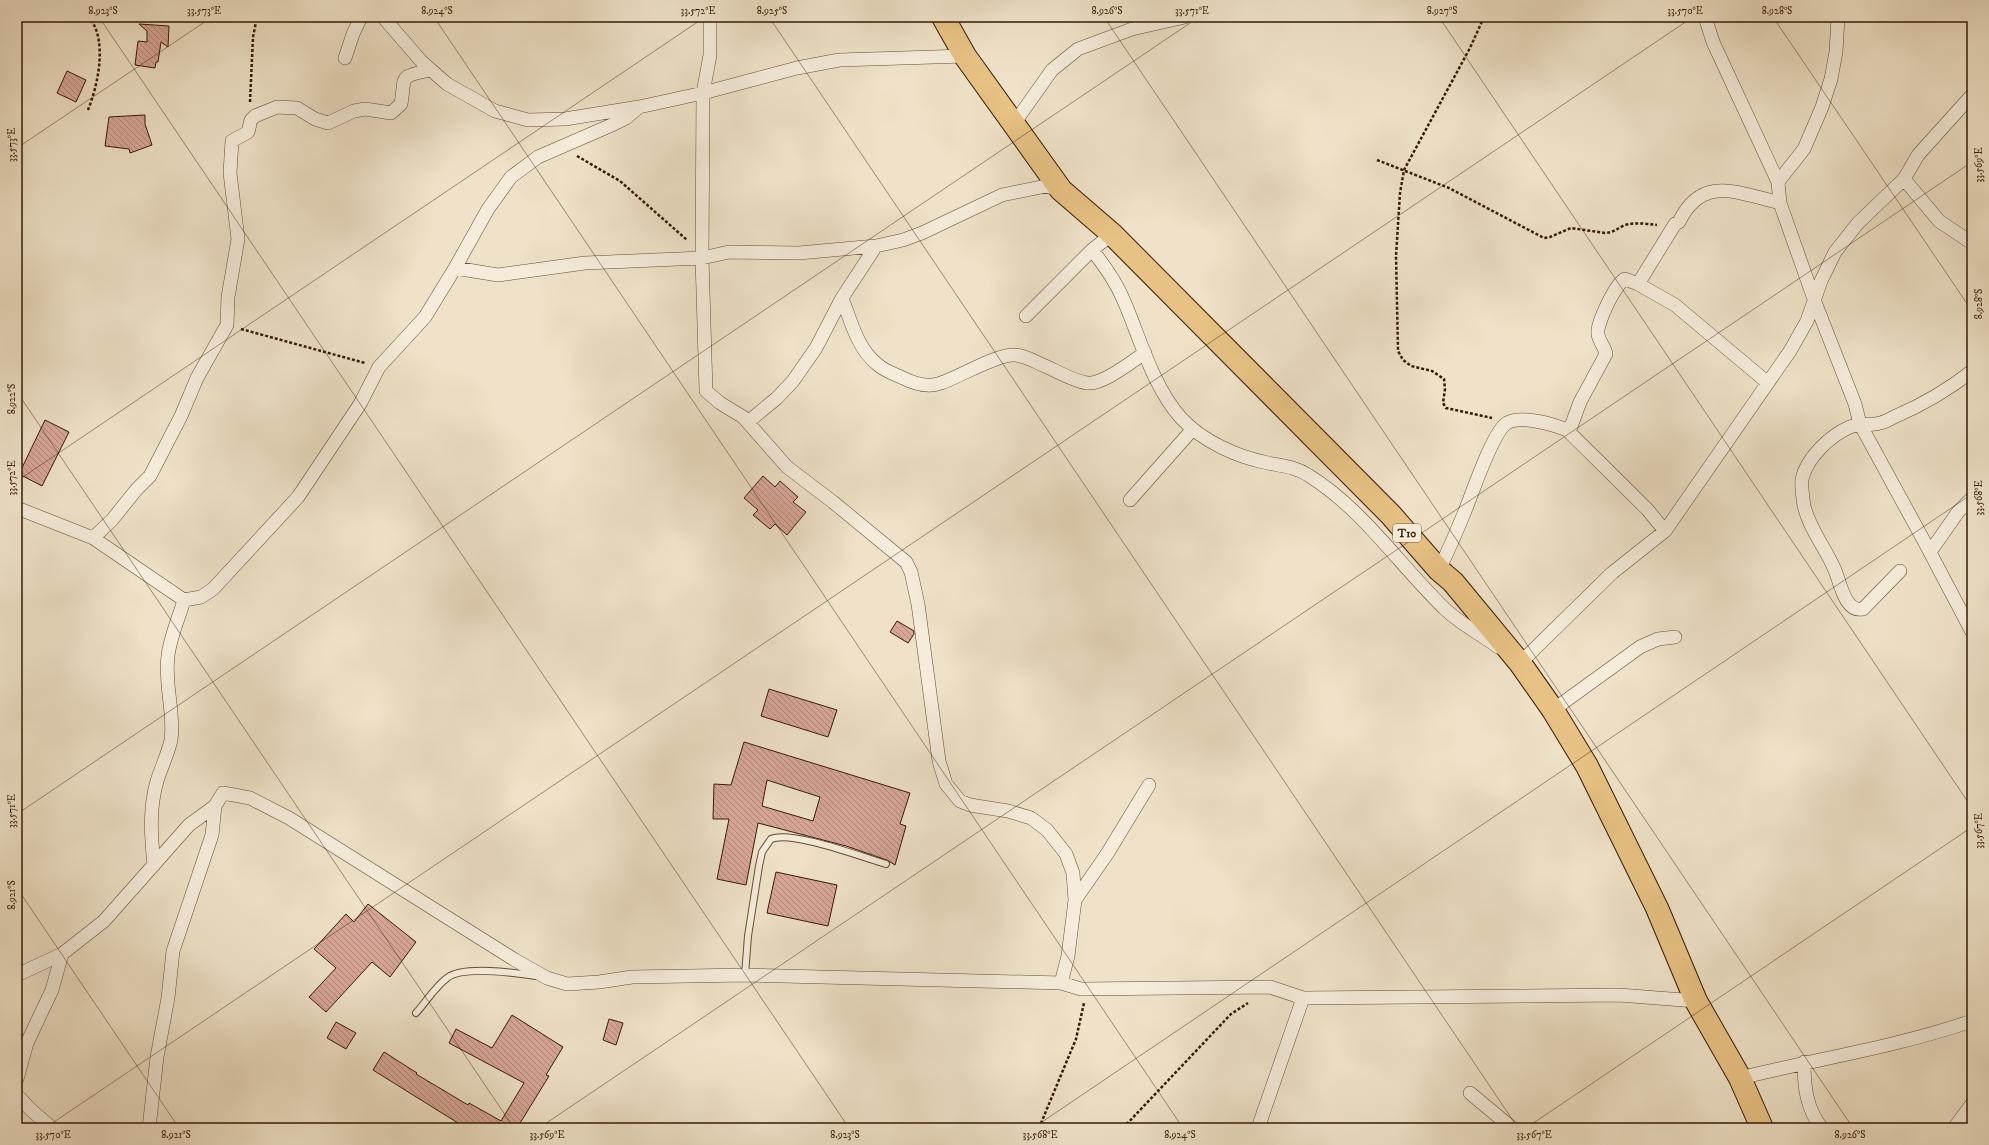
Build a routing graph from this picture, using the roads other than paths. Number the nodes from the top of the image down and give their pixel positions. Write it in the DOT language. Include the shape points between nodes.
graph roads {
  1 [pos="361,17"];
  2 [pos="383,17"];
  3 [pos="710,17"];
  4 [pos="943,17"];
  5 [pos="1185,17"];
  6 [pos="1705,17"];
  7 [pos="1838,17"];
  8 [pos="965,56"];
  9 [pos="345,58"];
  10 [pos="430,70"];
  11 [pos="703,93"];
  12 [pos="1972,95"];
  13 [pos="639,107"];
  14 [pos="1013,124"];
  15 [pos="1904,179"];
  16 [pos="1778,182"];
  17 [pos="1062,190"];
  18 [pos="1780,203"];
  19 [pos="1112,234"];
  20 [pos="1972,243"];
  21 [pos="876,246"];
  22 [pos="1092,250"];
  23 [pos="702,258"];
  24 [pos="455,268"];
  25 [pos="1638,284"];
  26 [pos="842,298"];
  27 [pos="1815,302"];
  28 [pos="1026,316"];
  29 [pos="1145,353"];
  30 [pos="1972,371"];
  31 [pos="1768,383"];
  32 [pos="748,422"];
  33 [pos="1860,424"];
  34 [pos="1192,430"];
  35 [pos="1569,432"];
  36 [pos="1972,498"];
  37 [pos="1130,500"];
  38 [pos="17,508"];
  39 [pos="1665,531"];
  40 [pos="93,538"];
  41 [pos="1930,552"];
  42 [pos="1440,570"];
  43 [pos="1900,571"];
  44 [pos="184,600"];
  45 [pos="1972,632"];
  46 [pos="1675,637"];
  47 [pos="1520,664"];
  48 [pos="1553,710"];
  49 [pos="1149,785"];
  50 [pos="214,806"];
  51 [pos="886,864"];
  52 [pos="154,865"];
  53 [pos="1075,900"];
  54 [pos="62,954"];
  55 [pos="17,975"];
  56 [pos="745,975"];
  57 [pos="547,978"];
  58 [pos="1061,982"];
  59 [pos="1303,998"];
  60 [pos="1696,1001"];
  61 [pos="416,1013"];
  62 [pos="1972,1021"];
  63 [pos="1804,1062"];
  64 [pos="1740,1078"];
  65 [pos="17,1079"];
  66 [pos="1470,1093"];
  67 [pos="17,1095"];
  68 [pos="1972,1104"];
  69 [pos="52,1128"];
  70 [pos="149,1128"];
  71 [pos="1258,1128"];
  72 [pos="1512,1128"];
  73 [pos="1762,1128"];
  74 [pos="1822,1128"];
  75 [pos="1954,1128"];
  1 -- 9 [label="street"];
  2 -- 10 [label="street"];
  3 -- 11 [label="street" via="710,55"];
  4 -- 8 [label="highway, T10"];
  5 -- 14 [label="street" via="1132,29 1078,48 1052,70"];
  6 -- 16 [label="street" via="1713,42"];
  7 -- 16 [label="street" via="1836,52 1822,107 1804,149"];
  8 -- 11 [label="street" via="838,60"];
  8 -- 14 [label="highway, T10"];
  10 -- 13 [label="street" via="462,94 495,111 528,120 565,119"];
  10 -- 40 [label="street" via="406,77 402,85 400,106 391,113 364,109 328,123 315,119 297,108 277,107 255,116 248,132 232,141 230,173 238,239 228,296 227,325 197,378 181,416 150,476"];
  11 -- 13 [label="street"];
  11 -- 23 [label="street"];
  12 -- 15 [label="street" via="1918,155"];
  13 -- 24 [label="street" via="614,124 538,157 511,177 488,209"];
  14 -- 17 [label="highway, T10"];
  15 -- 20 [label="street" via="1939,221"];
  15 -- 27 [label="street" via="1858,223 1835,252 1821,281"];
  16 -- 18 [label="street"];
  17 -- 19 [label="highway, T10"];
  17 -- 21 [label="street" via="1046,186 1002,195 922,233"];
  18 -- 25 [label="street" via="1725,190 1709,192 1697,198 1686,208"];
  18 -- 27 [label="street"];
  19 -- 22 [label="street"];
  19 -- 42 [label="highway, T10" via="1391,515"];
  21 -- 23 [label="street" via="799,253 729,252"];
  21 -- 26 [label="street"];
  22 -- 28 [label="street"];
  22 -- 29 [label="street" via="1117,286"];
  23 -- 24 [label="street" via="584,263 498,275"];
  23 -- 32 [label="street" via="706,391"];
  24 -- 44 [label="street" via="424,317 379,367 360,404 298,497 212,589 201,597"];
  25 -- 31 [label="street" via="1675,305"];
  25 -- 35 [label="street" via="1627,279 1621,282 1609,302 1598,330 1598,336 1606,349 1605,358 1580,402"];
  26 -- 29 [label="street" via="860,344 877,365 926,386 942,383 961,373 1012,355 1025,357 1073,379 1089,383 1103,380"];
  26 -- 32 [label="street" via="816,348 794,381"];
  27 -- 31 [label="street" via="1808,321"];
  27 -- 33 [label="street" via="1855,404"];
  29 -- 34 [label="street" via="1164,395"];
  30 -- 33 [label="street" via="1953,386 1912,409 1880,423"];
  31 -- 39 [label="street"];
  32 -- 53 [label="street" via="787,467 906,562 911,572 918,604 939,761 946,784 964,803 1008,811 1039,823 1060,845 1070,862"];
  33 -- 41 [label="street"];
  33 -- 43 [label="street" via="1834,437 1807,465 1802,481 1807,514 1813,531 1834,568 1844,597 1857,609 1866,608"];
  34 -- 37 [label="street"];
  34 -- 47 [label="street" via="1235,453 1254,460 1293,468 1308,475 1358,516 1447,610"];
  35 -- 39 [label="street" via="1647,509"];
  35 -- 42 [label="street" via="1536,421 1508,422 1499,432 1488,454"];
  36 -- 41 [label="street" via="1951,521"];
  38 -- 40 [label="street"];
  39 -- 47 [label="street" via="1612,573"];
  40 -- 44 [label="street"];
  41 -- 45 [label="street"];
  42 -- 47 [label="highway, T10" via="1453,582"];
  44 -- 52 [label="street" via="168,656 171,742 151,806"];
  46 -- 48 [label="street" via="1658,639 1640,647"];
  47 -- 48 [label="highway, T10"];
  48 -- 60 [label="highway, T10" via="1587,766 1657,908"];
  49 -- 53 [label="street"];
  50 -- 52 [label="street" via="189,825"];
  50 -- 57 [label="street" via="223,793 250,798 289,818 417,900"];
  50 -- 70 [label="street" via="212,835 173,951"];
  51 -- 56 [label="lane" via="809,841 782,836 771,839 762,852 759,866"];
  52 -- 54 [label="street" via="104,920"];
  53 -- 58 [label="street" via="1068,956"];
  54 -- 55 [label="street"];
  54 -- 65 [label="street" via="52,990 27,1043"];
  56 -- 57 [label="street" via="632,977 584,984 567,984"];
  56 -- 58 [label="street"];
  57 -- 61 [label="lane" via="500,971 462,971 447,978"];
  58 -- 59 [label="street" via="1081,989 1270,987"];
  59 -- 60 [label="street" via="1619,995"];
  59 -- 71 [label="street"];
  60 -- 64 [label="highway, T10"];
  62 -- 63 [label="street" via="1886,1046"];
  63 -- 64 [label="street"];
  63 -- 74 [label="street" via="1808,1102"];
  64 -- 73 [label="highway, T10"];
  66 -- 72 [label="street"];
  67 -- 69 [label="street"];
  68 -- 75 [label="street"];
}
